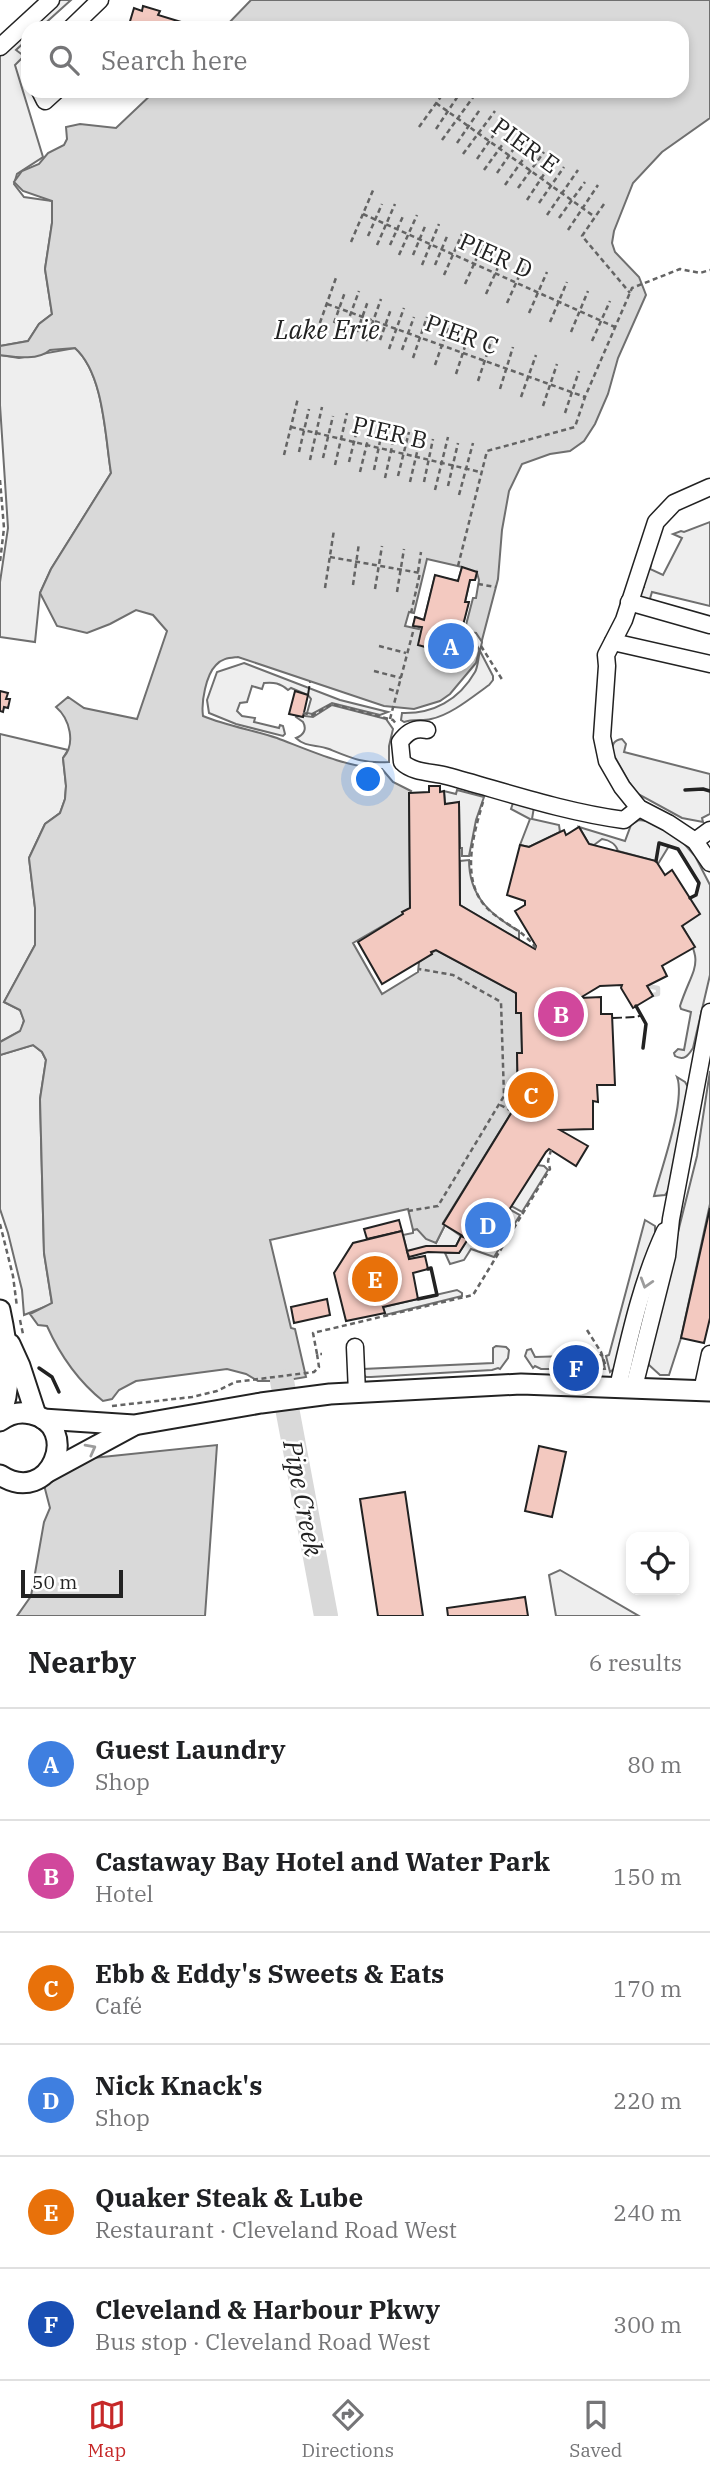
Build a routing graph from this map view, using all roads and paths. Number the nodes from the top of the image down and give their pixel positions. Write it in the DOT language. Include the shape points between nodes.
graph roads {
  1 [pos="51,0"];
  2 [pos="100,0"];
  3 [pos="91,14"];
  4 [pos="28,21"];
  5 [pos="21,28"];
  6 [pos="0,47"];
  7 [pos="440,98"];
  8 [pos="457,98"];
  9 [pos="472,98"];
  10 [pos="436,103"];
  11 [pos="481,108"];
  12 [pos="448,111"];
  13 [pos="495,111"];
  14 [pos="457,118"];
  15 [pos="502,123"];
  16 [pos="469,126"];
  17 [pos="516,126"];
  18 [pos="419,127"];
  19 [pos="436,129"];
  20 [pos="478,133"];
  21 [pos="522,137"];
  22 [pos="442,140"];
  23 [pos="489,141"];
  24 [pos="536,141"];
  25 [pos="457,143"];
  26 [pos="500,148"];
  27 [pos="544,152"];
  28 [pos="463,154"];
  29 [pos="510,155"];
  30 [pos="556,156"];
  31 [pos="477,159"];
  32 [pos="520,163"];
  33 [pos="564,167"];
  34 [pos="484,170"];
  35 [pos="531,170"];
  36 [pos="578,170"];
  37 [pos="497,173"];
  38 [pos="541,178"];
  39 [pos="585,182"];
  40 [pos="505,185"];
  41 [pos="598,185"];
  42 [pos="551,186"];
  43 [pos="374,188"];
  44 [pos="518,188"];
  45 [pos="562,193"];
  46 [pos="527,200"];
  47 [pos="572,200"];
  48 [pos="539,203"];
  49 [pos="382,204"];
  50 [pos="395,204"];
  51 [pos="604,204"];
  52 [pos="583,208"];
  53 [pos="363,214"];
  54 [pos="404,214"];
  55 [pos="417,215"];
  56 [pos="547,215"];
  57 [pos="595,217"];
  58 [pos="559,218"];
  59 [pos="375,219"];
  60 [pos="386,224"];
  61 [pos="426,224"];
  62 [pos="439,224"];
  63 [pos="397,229"];
  64 [pos="568,230"];
  65 [pos="408,234"];
  66 [pos="448,234"];
  67 [pos="462,234"];
  68 [pos="368,236"];
  69 [pos="420,240"];
  70 [pos="351,242"];
  71 [pos="431,244"];
  72 [pos="483,244"];
  73 [pos="377,245"];
  74 [pos="390,245"];
  75 [pos="442,249"];
  76 [pos="453,254"];
  77 [pos="504,254"];
  78 [pos="399,255"];
  79 [pos="413,255"];
  80 [pos="525,263"];
  81 [pos="474,264"];
  82 [pos="422,265"];
  83 [pos="435,265"];
  84 [pos="710,270"];
  85 [pos="547,272"];
  86 [pos="495,273"];
  87 [pos="337,275"];
  88 [pos="444,275"];
  89 [pos="567,282"];
  90 [pos="516,283"];
  91 [pos="465,284"];
  92 [pos="359,291"];
  93 [pos="588,291"];
  94 [pos="345,292"];
  95 [pos="538,293"];
  96 [pos="630,293"];
  97 [pos="486,294"];
  98 [pos="382,299"];
  99 [pos="368,300"];
  100 [pos="610,301"];
  101 [pos="559,302"];
  102 [pos="508,303"];
  103 [pos="327,304"];
  104 [pos="340,308"];
  105 [pos="404,308"];
  106 [pos="391,309"];
  107 [pos="351,312"];
  108 [pos="580,312"];
  109 [pos="529,313"];
  110 [pos="362,316"];
  111 [pos="414,317"];
  112 [pos="427,317"];
  113 [pos="374,321"];
  114 [pos="601,321"];
  115 [pos="550,322"];
  116 [pos="334,323"];
  117 [pos="385,325"];
  118 [pos="449,325"];
  119 [pos="615,327"];
  120 [pos="396,329"];
  121 [pos="317,331"];
  122 [pos="470,331"];
  123 [pos="344,332"];
  124 [pos="357,332"];
  125 [pos="571,332"];
  126 [pos="408,333"];
  127 [pos="420,337"];
  128 [pos="492,339"];
  129 [pos="380,340"];
  130 [pos="366,341"];
  131 [pos="592,341"];
  132 [pos="441,345"];
  133 [pos="513,347"];
  134 [pos="389,349"];
  135 [pos="402,350"];
  136 [pos="463,353"];
  137 [pos="536,355"];
  138 [pos="413,358"];
  139 [pos="485,360"];
  140 [pos="557,363"];
  141 [pos="435,365"];
  142 [pos="506,368"];
  143 [pos="579,371"];
  144 [pos="456,374"];
  145 [pos="528,376"];
  146 [pos="478,381"];
  147 [pos="551,385"];
  148 [pos="500,389"];
  149 [pos="571,392"];
  150 [pos="521,397"];
  151 [pos="585,397"];
  152 [pos="298,398"];
  153 [pos="543,406"];
  154 [pos="322,407"];
  155 [pos="309,409"];
  156 [pos="565,412"];
  157 [pos="347,413"];
  158 [pos="333,415"];
  159 [pos="373,419"];
  160 [pos="359,422"];
  161 [pos="397,425"];
  162 [pos="291,427"];
  163 [pos="383,427"];
  164 [pos="304,430"];
  165 [pos="422,431"];
  166 [pos="409,432"];
  167 [pos="316,433"];
  168 [pos="328,436"];
  169 [pos="448,437"];
  170 [pos="341,439"];
  171 [pos="433,439"];
  172 [pos="354,442"];
  173 [pos="458,443"];
  174 [pos="473,443"];
  175 [pos="367,445"];
  176 [pos="379,448"];
  177 [pos="391,451"];
  178 [pos="299,452"];
  179 [pos="404,454"];
  180 [pos="284,456"];
  181 [pos="416,457"];
  182 [pos="323,458"];
  183 [pos="310,460"];
  184 [pos="429,460"];
  185 [pos="349,462"];
  186 [pos="441,463"];
  187 [pos="335,465"];
  188 [pos="453,466"];
  189 [pos="466,469"];
  190 [pos="374,470"];
  191 [pos="360,472"];
  192 [pos="480,472"];
  193 [pos="398,476"];
  194 [pos="385,478"];
  195 [pos="0,480"];
  196 [pos="410,482"];
  197 [pos="425,482"];
  198 [pos="448,486"];
  199 [pos="710,487"];
  200 [pos="435,490"];
  201 [pos="459,495"];
  202 [pos="334,530"];
  203 [pos="359,543"];
  204 [pos="382,546"];
  205 [pos="404,549"];
  206 [pos="421,552"];
  207 [pos="330,557"];
  208 [pos="0,562"];
  209 [pos="356,562"];
  210 [pos="379,565"];
  211 [pos="458,566"];
  212 [pos="401,569"];
  213 [pos="418,572"];
  214 [pos="478,584"];
  215 [pos="353,585"];
  216 [pos="496,587"];
  217 [pos="325,588"];
  218 [pos="375,589"];
  219 [pos="397,592"];
  220 [pos="629,602"];
  221 [pos="411,613"];
  222 [pos="710,625"];
  223 [pos="414,628"];
  224 [pos="613,642"];
  225 [pos="379,646"];
  226 [pos="481,646"];
  227 [pos="407,653"];
  228 [pos="710,664"];
  229 [pos="374,671"];
  230 [pos="401,678"];
  231 [pos="503,681"];
  232 [pos="389,689"];
  233 [pos="398,692"];
  234 [pos="303,713"];
  235 [pos="390,719"];
  236 [pos="427,730"];
  237 [pos="393,734"];
  238 [pos="486,796"];
  239 [pos="639,808"];
  240 [pos="710,830"];
  241 [pos="695,841"];
  242 [pos="710,863"];
  243 [pos="536,948"];
  244 [pos="419,969"];
  245 [pos="710,1012"];
  246 [pos="499,1104"];
  247 [pos="512,1111"];
  248 [pos="551,1150"];
  249 [pos="408,1211"];
  250 [pos="0,1224"];
  251 [pos="0,1310"];
  252 [pos="587,1330"];
  253 [pos="15,1336"];
  254 [pos="355,1347"];
  255 [pos="710,1354"];
  256 [pos="602,1371"];
  257 [pos="626,1387"];
  258 [pos="706,1391"];
  259 [pos="358,1393"];
  260 [pos="108,1407"];
  261 [pos="40,1417"];
  262 [pos="0,1419"];
  263 [pos="134,1425"];
  264 [pos="48,1472"];
  265 [pos="0,1475"];
  1 -- 4 [label="street"];
  2 -- 3 [label="street"];
  5 -- 6 [label="street"];
  7 -- 10 [label="path"];
  8 -- 12 [label="path"];
  9 -- 14 [label="path"];
  10 -- 12 [label="path, PIER E"];
  10 -- 18 [label="path"];
  11 -- 16 [label="path"];
  12 -- 14 [label="path, PIER E"];
  12 -- 19 [label="path"];
  13 -- 20 [label="path"];
  14 -- 16 [label="path, PIER E"];
  14 -- 22 [label="path"];
  15 -- 23 [label="path"];
  16 -- 20 [label="path, PIER E"];
  16 -- 25 [label="path"];
  17 -- 26 [label="path"];
  20 -- 23 [label="path, PIER E"];
  20 -- 28 [label="path"];
  21 -- 29 [label="path"];
  23 -- 26 [label="path, PIER E"];
  23 -- 31 [label="path"];
  24 -- 32 [label="path"];
  26 -- 29 [label="path, PIER E"];
  26 -- 34 [label="path"];
  27 -- 35 [label="path"];
  29 -- 32 [label="path, PIER E"];
  29 -- 37 [label="path"];
  30 -- 38 [label="path"];
  32 -- 35 [label="path, PIER E"];
  32 -- 40 [label="path"];
  33 -- 42 [label="path"];
  35 -- 38 [label="path, PIER E"];
  35 -- 44 [label="path"];
  36 -- 45 [label="path"];
  38 -- 42 [label="path, PIER E"];
  38 -- 46 [label="path"];
  39 -- 47 [label="path"];
  41 -- 52 [label="path"];
  42 -- 45 [label="path, PIER E"];
  42 -- 48 [label="path"];
  43 -- 53 [label="path"];
  45 -- 47 [label="path, PIER E"];
  45 -- 56 [label="path"];
  47 -- 52 [label="path, PIER E"];
  47 -- 58 [label="path"];
  49 -- 59 [label="path"];
  50 -- 60 [label="path"];
  51 -- 57 [label="path"];
  52 -- 57 [label="path, PIER E"];
  52 -- 64 [label="path"];
  53 -- 59 [label="path, PIER D"];
  53 -- 70 [label="path"];
  54 -- 63 [label="path"];
  55 -- 65 [label="path"];
  57 -- 96 [label="path" via="582,236"];
  59 -- 60 [label="path, PIER D"];
  59 -- 68 [label="path"];
  60 -- 63 [label="path, PIER D"];
  60 -- 73 [label="path"];
  61 -- 69 [label="path"];
  62 -- 71 [label="path"];
  63 -- 65 [label="path, PIER D"];
  63 -- 74 [label="path"];
  65 -- 69 [label="path, PIER D"];
  65 -- 78 [label="path"];
  66 -- 75 [label="path"];
  67 -- 76 [label="path"];
  69 -- 71 [label="path, PIER D"];
  69 -- 79 [label="path"];
  71 -- 75 [label="path, PIER D"];
  71 -- 82 [label="path"];
  72 -- 81 [label="path"];
  75 -- 76 [label="path, PIER D"];
  75 -- 83 [label="path"];
  76 -- 81 [label="path, PIER D"];
  76 -- 88 [label="path"];
  77 -- 86 [label="path"];
  80 -- 90 [label="path"];
  81 -- 86 [label="path, PIER D"];
  81 -- 91 [label="path"];
  84 -- 96 [label="path" via="680,269 632,288"];
  85 -- 95 [label="path"];
  86 -- 90 [label="path, PIER D"];
  86 -- 97 [label="path"];
  87 -- 103 [label="path"];
  89 -- 101 [label="path"];
  90 -- 95 [label="path, PIER D"];
  90 -- 102 [label="path"];
  92 -- 107 [label="path"];
  93 -- 108 [label="path"];
  94 -- 104 [label="path"];
  95 -- 101 [label="path, PIER D"];
  95 -- 109 [label="path"];
  96 -- 119 [label="path"];
  98 -- 113 [label="path"];
  99 -- 110 [label="path"];
  100 -- 114 [label="path"];
  101 -- 108 [label="path, PIER D"];
  101 -- 115 [label="path"];
  103 -- 104 [label="path, PIER C"];
  103 -- 121 [label="path"];
  104 -- 107 [label="path, PIER C"];
  104 -- 116 [label="path"];
  105 -- 120 [label="path"];
  106 -- 117 [label="path"];
  107 -- 110 [label="path, PIER C"];
  107 -- 123 [label="path"];
  108 -- 114 [label="path, PIER D"];
  108 -- 125 [label="path"];
  110 -- 113 [label="path, PIER C"];
  110 -- 124 [label="path"];
  111 -- 126 [label="path"];
  112 -- 127 [label="path"];
  113 -- 117 [label="path, PIER C"];
  113 -- 130 [label="path"];
  114 -- 119 [label="path, PIER D"];
  114 -- 131 [label="path"];
  117 -- 120 [label="path, PIER C"];
  117 -- 129 [label="path"];
  118 -- 132 [label="path"];
  119 -- 151 [label="path"];
  120 -- 126 [label="path, PIER C"];
  120 -- 134 [label="path"];
  122 -- 136 [label="path"];
  126 -- 127 [label="path, PIER C"];
  126 -- 135 [label="path"];
  127 -- 132 [label="path, PIER C"];
  127 -- 138 [label="path"];
  128 -- 139 [label="path"];
  132 -- 136 [label="path, PIER C"];
  132 -- 141 [label="path"];
  133 -- 142 [label="path"];
  136 -- 139 [label="path, PIER C"];
  136 -- 144 [label="path"];
  137 -- 145 [label="path"];
  139 -- 142 [label="path, PIER C"];
  139 -- 146 [label="path"];
  140 -- 147 [label="path"];
  142 -- 145 [label="path, PIER C"];
  142 -- 148 [label="path"];
  143 -- 149 [label="path"];
  145 -- 147 [label="path, PIER C"];
  145 -- 150 [label="path"];
  147 -- 149 [label="path, PIER C"];
  147 -- 153 [label="path"];
  149 -- 151 [label="path, PIER C"];
  149 -- 156 [label="path"];
  151 -- 192 [label="path" via="575,427 487,451"];
  152 -- 162 [label="path"];
  154 -- 167 [label="path"];
  155 -- 164 [label="path"];
  157 -- 170 [label="path"];
  158 -- 168 [label="path"];
  159 -- 175 [label="path"];
  160 -- 172 [label="path"];
  161 -- 177 [label="path"];
  162 -- 164 [label="path, PIER B"];
  162 -- 180 [label="path"];
  163 -- 176 [label="path"];
  164 -- 167 [label="path, PIER B"];
  164 -- 178 [label="path"];
  165 -- 181 [label="path"];
  166 -- 179 [label="path"];
  167 -- 168 [label="path, PIER B"];
  167 -- 183 [label="path"];
  168 -- 170 [label="path, PIER B"];
  168 -- 182 [label="path"];
  169 -- 186 [label="path"];
  170 -- 172 [label="path, PIER B"];
  170 -- 187 [label="path"];
  171 -- 184 [label="path"];
  172 -- 175 [label="path, PIER B"];
  172 -- 185 [label="path"];
  173 -- 188 [label="path"];
  174 -- 189 [label="path"];
  175 -- 176 [label="path, PIER B"];
  175 -- 191 [label="path"];
  176 -- 177 [label="path, PIER B"];
  176 -- 190 [label="path"];
  177 -- 179 [label="path, PIER B"];
  177 -- 194 [label="path"];
  179 -- 181 [label="path, PIER B"];
  179 -- 193 [label="path"];
  181 -- 184 [label="path, PIER B"];
  181 -- 196 [label="path"];
  184 -- 186 [label="path, PIER B"];
  184 -- 197 [label="path"];
  186 -- 188 [label="path, PIER B"];
  186 -- 200 [label="path"];
  188 -- 189 [label="path, PIER B"];
  188 -- 198 [label="path"];
  189 -- 192 [label="path, PIER B"];
  189 -- 201 [label="path"];
  192 -- 211 [label="path"];
  195 -- 208 [label="path" via="4,528"];
  199 -- 220 [label="street" via="674,503 656,522"];
  202 -- 207 [label="path"];
  203 -- 209 [label="path"];
  204 -- 210 [label="path"];
  205 -- 212 [label="path"];
  206 -- 213 [label="path"];
  207 -- 209 [label="path"];
  207 -- 217 [label="path"];
  209 -- 210 [label="path"];
  209 -- 215 [label="path"];
  210 -- 212 [label="path"];
  210 -- 218 [label="path"];
  212 -- 213 [label="path"];
  212 -- 219 [label="path"];
  213 -- 221 [label="path"];
  214 -- 216 [label="path"];
  220 -- 222 [label="street"];
  220 -- 224 [label="street"];
  223 -- 227 [label="path"];
  224 -- 228 [label="street"];
  224 -- 239 [label="street" via="606,655 602,737 607,761"];
  225 -- 227 [label="path"];
  226 -- 231 [label="path"];
  227 -- 230 [label="path"];
  229 -- 230 [label="path"];
  230 -- 233 [label="path"];
  232 -- 233 [label="path"];
  233 -- 235 [label="path"];
  234 -- 235 [label="path" via="313,715 332,704"];
  235 -- 237 [label="path" via="397,726"];
  236 -- 239 [label="street" via="410,731 400,742 402,762 408,768 585,815 624,820"];
  238 -- 243 [label="path" via="474,834 472,877 490,911 521,931"];
  239 -- 241 [label="street"];
  240 -- 241 [label="street"];
  241 -- 242 [label="street"];
  244 -- 246 [label="path" via="453,975 501,1002 504,1096"];
  245 -- 257 [label="street" via="667,1256"];
  246 -- 247 [label="path"];
  246 -- 249 [label="path" via="438,1206"];
  248 -- 260 [label="path" via="550,1169 473,1296 313,1333 319,1354 314,1372 235,1382 192,1397"];
  250 -- 253 [label="path" via="13,1276"];
  251 -- 253 [label="main road"];
  252 -- 256 [label="path" via="606,1360 607,1371"];
  253 -- 261 [label="main road" via="20,1366"];
  253 -- 262 [label="main road"];
  254 -- 259 [label="street"];
  255 -- 258 [label="street"];
  257 -- 258 [label="main road"];
  257 -- 259 [label="main road" via="521,1384"];
  259 -- 263 [label="main road" via="261,1403"];
  261 -- 262 [label="main road" via="19,1413"];
  261 -- 263 [label="main road"];
  261 -- 264 [label="main road" via="54,1433 58,1449"];
  264 -- 263 [label="main road, one-way"];
  264 -- 265 [label="main road" via="25,1483"];
}
